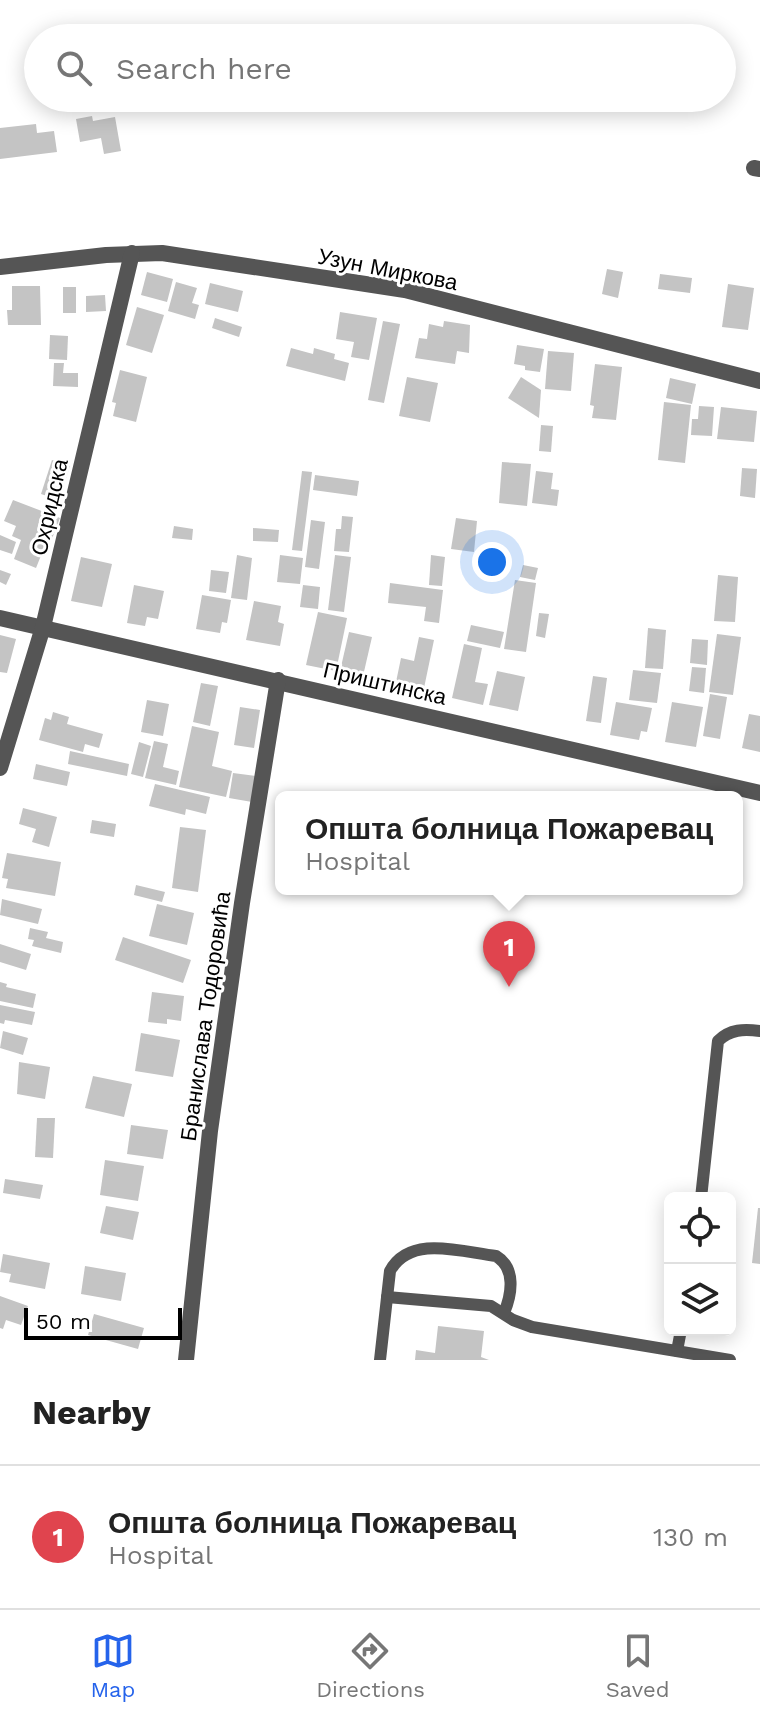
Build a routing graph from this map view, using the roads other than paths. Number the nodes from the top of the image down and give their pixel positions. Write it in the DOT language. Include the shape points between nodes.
graph roads {
  1 [pos="132,253"];
  2 [pos="0,267"];
  3 [pos="760,381"];
  4 [pos="0,618"];
  5 [pos="43,627"];
  6 [pos="278,680"];
  7 [pos="0,768"];
  8 [pos="760,793"];
  9 [pos="760,1031"];
  10 [pos="702,1192"];
  11 [pos="387,1297"];
  12 [pos="504,1313"];
  13 [pos="680,1336"];
  14 [pos="677,1351"];
  15 [pos="186,1360"];
  16 [pos="380,1360"];
  17 [pos="730,1360"];
  1 -- 2 [label="street, Узун Миркова"];
  1 -- 3 [label="street, Узун Миркова" via="162,253 405,290"];
  1 -- 5 [label="street, Охридска"];
  4 -- 5 [label="street, Приштинска"];
  5 -- 6 [label="street, Приштинска"];
  5 -- 7 [label="street, Охридска"];
  6 -- 8 [label="street, Приштинска"];
  6 -- 15 [label="street, Бранислава Тодоровића" via="210,1131"];
  9 -- 10 [label="lane" via="729,1032 718,1041"];
  11 -- 12 [label="lane" via="491,1306"];
  11 -- 12 [label="lane" via="394,1262 408,1251 496,1256 511,1276"];
  11 -- 16 [label="lane"];
  12 -- 14 [label="lane" via="532,1327"];
  13 -- 14 [label="lane"];
  14 -- 17 [label="lane"];
}
